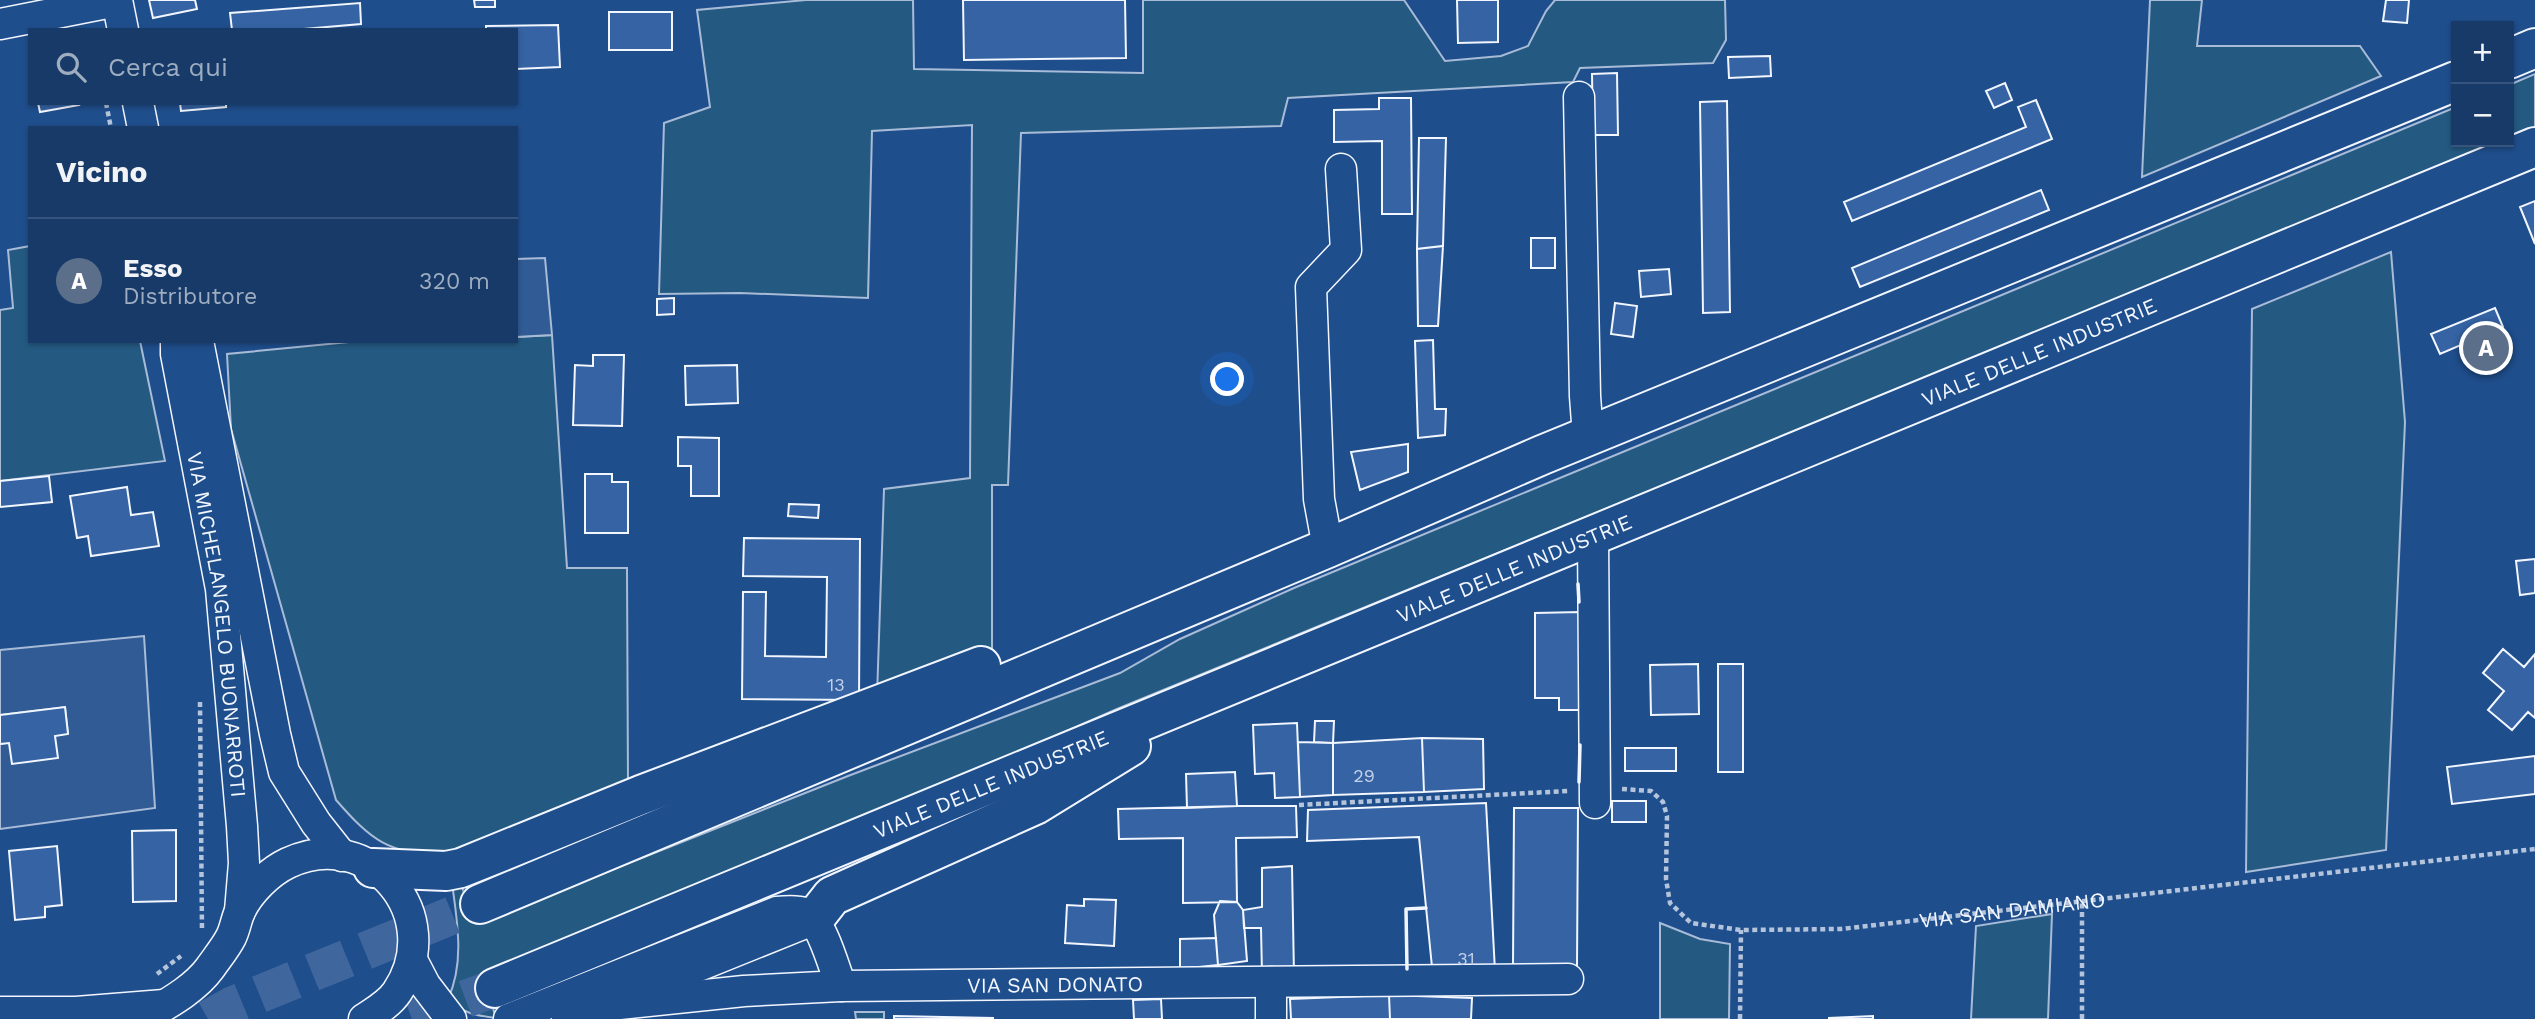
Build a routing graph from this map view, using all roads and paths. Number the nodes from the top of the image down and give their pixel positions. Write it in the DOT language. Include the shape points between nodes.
graph roads {
  1 [pos="119,10"];
  2 [pos="0,24"];
  3 [pos="2535,48"];
  4 [pos="2514,57"];
  5 [pos="2451,82"];
  6 [pos="1579,97"];
  7 [pos="106,105"];
  8 [pos="138,105"];
  9 [pos="111,126"];
  10 [pos="143,126"];
  11 [pos="2535,147"];
  12 [pos="1341,169"];
  13 [pos="176,343"];
  14 [pos="198,343"];
  15 [pos="1588,436"];
  16 [pos="1593,536"];
  17 [pos="1328,548"];
  18 [pos="1230,589"];
  19 [pos="1231,685"];
  20 [pos="200,697"];
  21 [pos="1595,796"];
  22 [pos="1300,805"];
  23 [pos="2535,849"];
  24 [pos="358,862"];
  25 [pos="2082,900"];
  26 [pos="480,904"];
  27 [pos="240,911"];
  28 [pos="814,919"];
  29 [pos="1741,930"];
  30 [pos="201,934"];
  31 [pos="189,948"];
  32 [pos="412,960"];
  33 [pos="152,978"];
  34 [pos="1567,979"];
  35 [pos="1270,982"];
  36 [pos="841,986"];
  37 [pos="502,1004"];
  38 [pos="601,1006"];
  39 [pos="0,1012"];
  40 [pos="153,1012"];
  41 [pos="45,1016"];
  42 [pos="364,1019"];
  43 [pos="451,1019"];
  44 [pos="567,1019"];
  45 [pos="1272,1019"];
  46 [pos="1740,1019"];
  47 [pos="2082,1019"];
  1 -- 2 [label="street"];
  3 -- 4 [label="main road"];
  5 -- 15 [label="main road"];
  6 -- 15 [label="street"];
  7 -- 9 [label="path"];
  8 -- 10 [label="street"];
  11 -- 16 [label="main road, VIALE DELLE INDUSTRIE"];
  12 -- 17 [label="street" via="1346,250 1311,287 1319,499"];
  13 -- 27 [label="street, VIA MICHELANGELO BUONARROTI" via="221,589 242,826"];
  14 -- 24 [label="street, VIA MICHELANGELO BUONARROTI" via="284,772 316,823"];
  15 -- 17 [label="main road"];
  16 -- 19 [label="main road, VIALE DELLE INDUSTRIE"];
  16 -- 21 [label="street"];
  17 -- 18 [label="main road"];
  18 -- 24 [label="main road" via="1157,599 641,794 461,868 446,871"];
  18 -- 26 [label="main road"];
  19 -- 28 [label="main road" via="1035,805 832,896"];
  19 -- 37 [label="main road, VIALE DELLE INDUSTRIE"];
  20 -- 30 [label="path"];
  21 -- 22 [label="path, VIA SAN DAMIANO"];
  21 -- 29 [label="path, VIA SAN DAMIANO" via="1637,789 1651,791 1663,802 1670,903 1691,923"];
  23 -- 25 [label="path, VIA SAN DAMIANO"];
  24 -- 27 [label="street" via="309,856 289,862 273,872"];
  24 -- 32 [label="street" via="388,877 401,895 410,915"];
  25 -- 29 [label="path, VIA SAN DAMIANO" via="1841,929"];
  25 -- 47 [label="path"];
  27 -- 40 [label="street" via="230,938 209,970"];
  28 -- 36 [label="street"];
  28 -- 37 [label="street" via="804,913 777,912"];
  28 -- 38 [label="street"];
  29 -- 46 [label="path"];
  31 -- 33 [label="path"];
  32 -- 42 [label="street" via="397,992"];
  32 -- 43 [label="street"];
  34 -- 35 [label="street, VIA SAN DONATO"];
  35 -- 36 [label="street, VIA SAN DONATO"];
  35 -- 45 [label="street"];
  36 -- 38 [label="street, VIA SAN DONATO"];
  38 -- 44 [label="street"];
  39 -- 41 [label="street"];
  40 -- 41 [label="street"];
}
